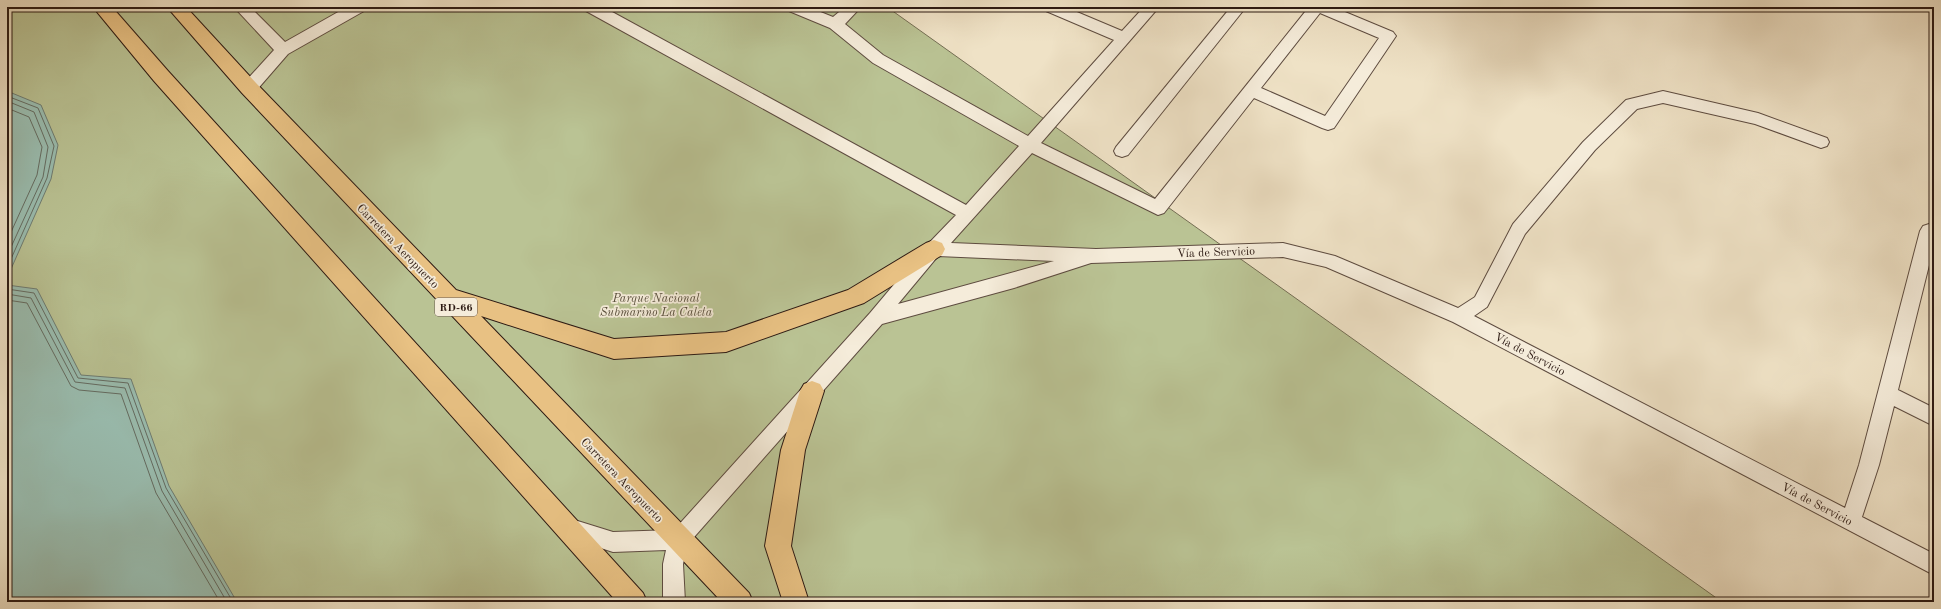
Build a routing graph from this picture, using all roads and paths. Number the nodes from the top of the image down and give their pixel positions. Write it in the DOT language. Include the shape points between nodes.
graph roads {
  1 [pos="102,7"];
  2 [pos="176,7"];
  3 [pos="241,7"];
  4 [pos="360,7"];
  5 [pos="591,7"];
  6 [pos="794,7"];
  7 [pos="854,7"];
  8 [pos="1051,7"];
  9 [pos="1152,7"];
  10 [pos="1238,7"];
  11 [pos="1318,7"];
  12 [pos="342,11"];
  13 [pos="835,24"];
  14 [pos="1124,38"];
  15 [pos="283,50"];
  16 [pos="249,88"];
  17 [pos="1251,90"];
  18 [pos="1820,142"];
  19 [pos="1030,145"];
  20 [pos="1122,151"];
  21 [pos="968,214"];
  22 [pos="1929,231"];
  23 [pos="934,249"];
  24 [pos="1096,256"];
  25 [pos="445,296"];
  26 [pos="1459,317"];
  27 [pos="876,318"];
  28 [pos="812,391"];
  29 [pos="1887,394"];
  30 [pos="1934,417"];
  31 [pos="1851,521"];
  32 [pos="568,528"];
  33 [pos="679,539"];
  34 [pos="1934,565"];
  35 [pos="634,602"];
  36 [pos="674,602"];
  37 [pos="740,602"];
  38 [pos="796,602"];
  1 -- 32 [label="main road" via="161,76"];
  2 -- 16 [label="main road, Carretera Aeropuerto / RD-66"];
  3 -- 15 [label="lane"];
  4 -- 12 [label="lane"];
  5 -- 21 [label="lane"];
  6 -- 13 [label="lane"];
  7 -- 13 [label="lane"];
  8 -- 14 [label="lane"];
  9 -- 14 [label="lane"];
  10 -- 20 [label="lane"];
  11 -- 17 [label="lane"];
  11 -- 17 [label="lane" via="1388,36 1328,124"];
  12 -- 15 [label="lane"];
  13 -- 19 [label="lane" via="878,59"];
  14 -- 19 [label="lane"];
  15 -- 16 [label="lane"];
  16 -- 25 [label="main road, Carretera Aeropuerto / RD-66"];
  17 -- 19 [label="lane" via="1158,208"];
  18 -- 26 [label="lane" via="1758,119 1663,97 1632,104 1589,146 1519,229 1481,302"];
  19 -- 21 [label="lane"];
  21 -- 23 [label="lane"];
  22 -- 29 [label="lane"];
  23 -- 24 [label="lane, Vía de Servicio"];
  23 -- 25 [label="main road" via="856,297 726,342 614,349"];
  23 -- 27 [label="lane"];
  24 -- 26 [label="lane, Vía de Servicio" via="1283,250 1329,261"];
  24 -- 27 [label="lane, Vía de Servicio"];
  25 -- 33 [label="main road, Carretera Aeropuerto / RD-66"];
  26 -- 31 [label="lane, Vía de Servicio"];
  27 -- 28 [label="lane"];
  28 -- 33 [label="lane"];
  28 -- 38 [label="main road" via="793,450 778,546"];
  29 -- 30 [label="lane"];
  29 -- 31 [label="lane" via="1869,465"];
  31 -- 34 [label="lane, Vía de Servicio"];
  32 -- 33 [label="lane" via="613,542"];
  32 -- 35 [label="main road"];
  33 -- 36 [label="lane" via="673,564"];
  33 -- 37 [label="main road, Carretera Aeropuerto / RD-66"];
}
